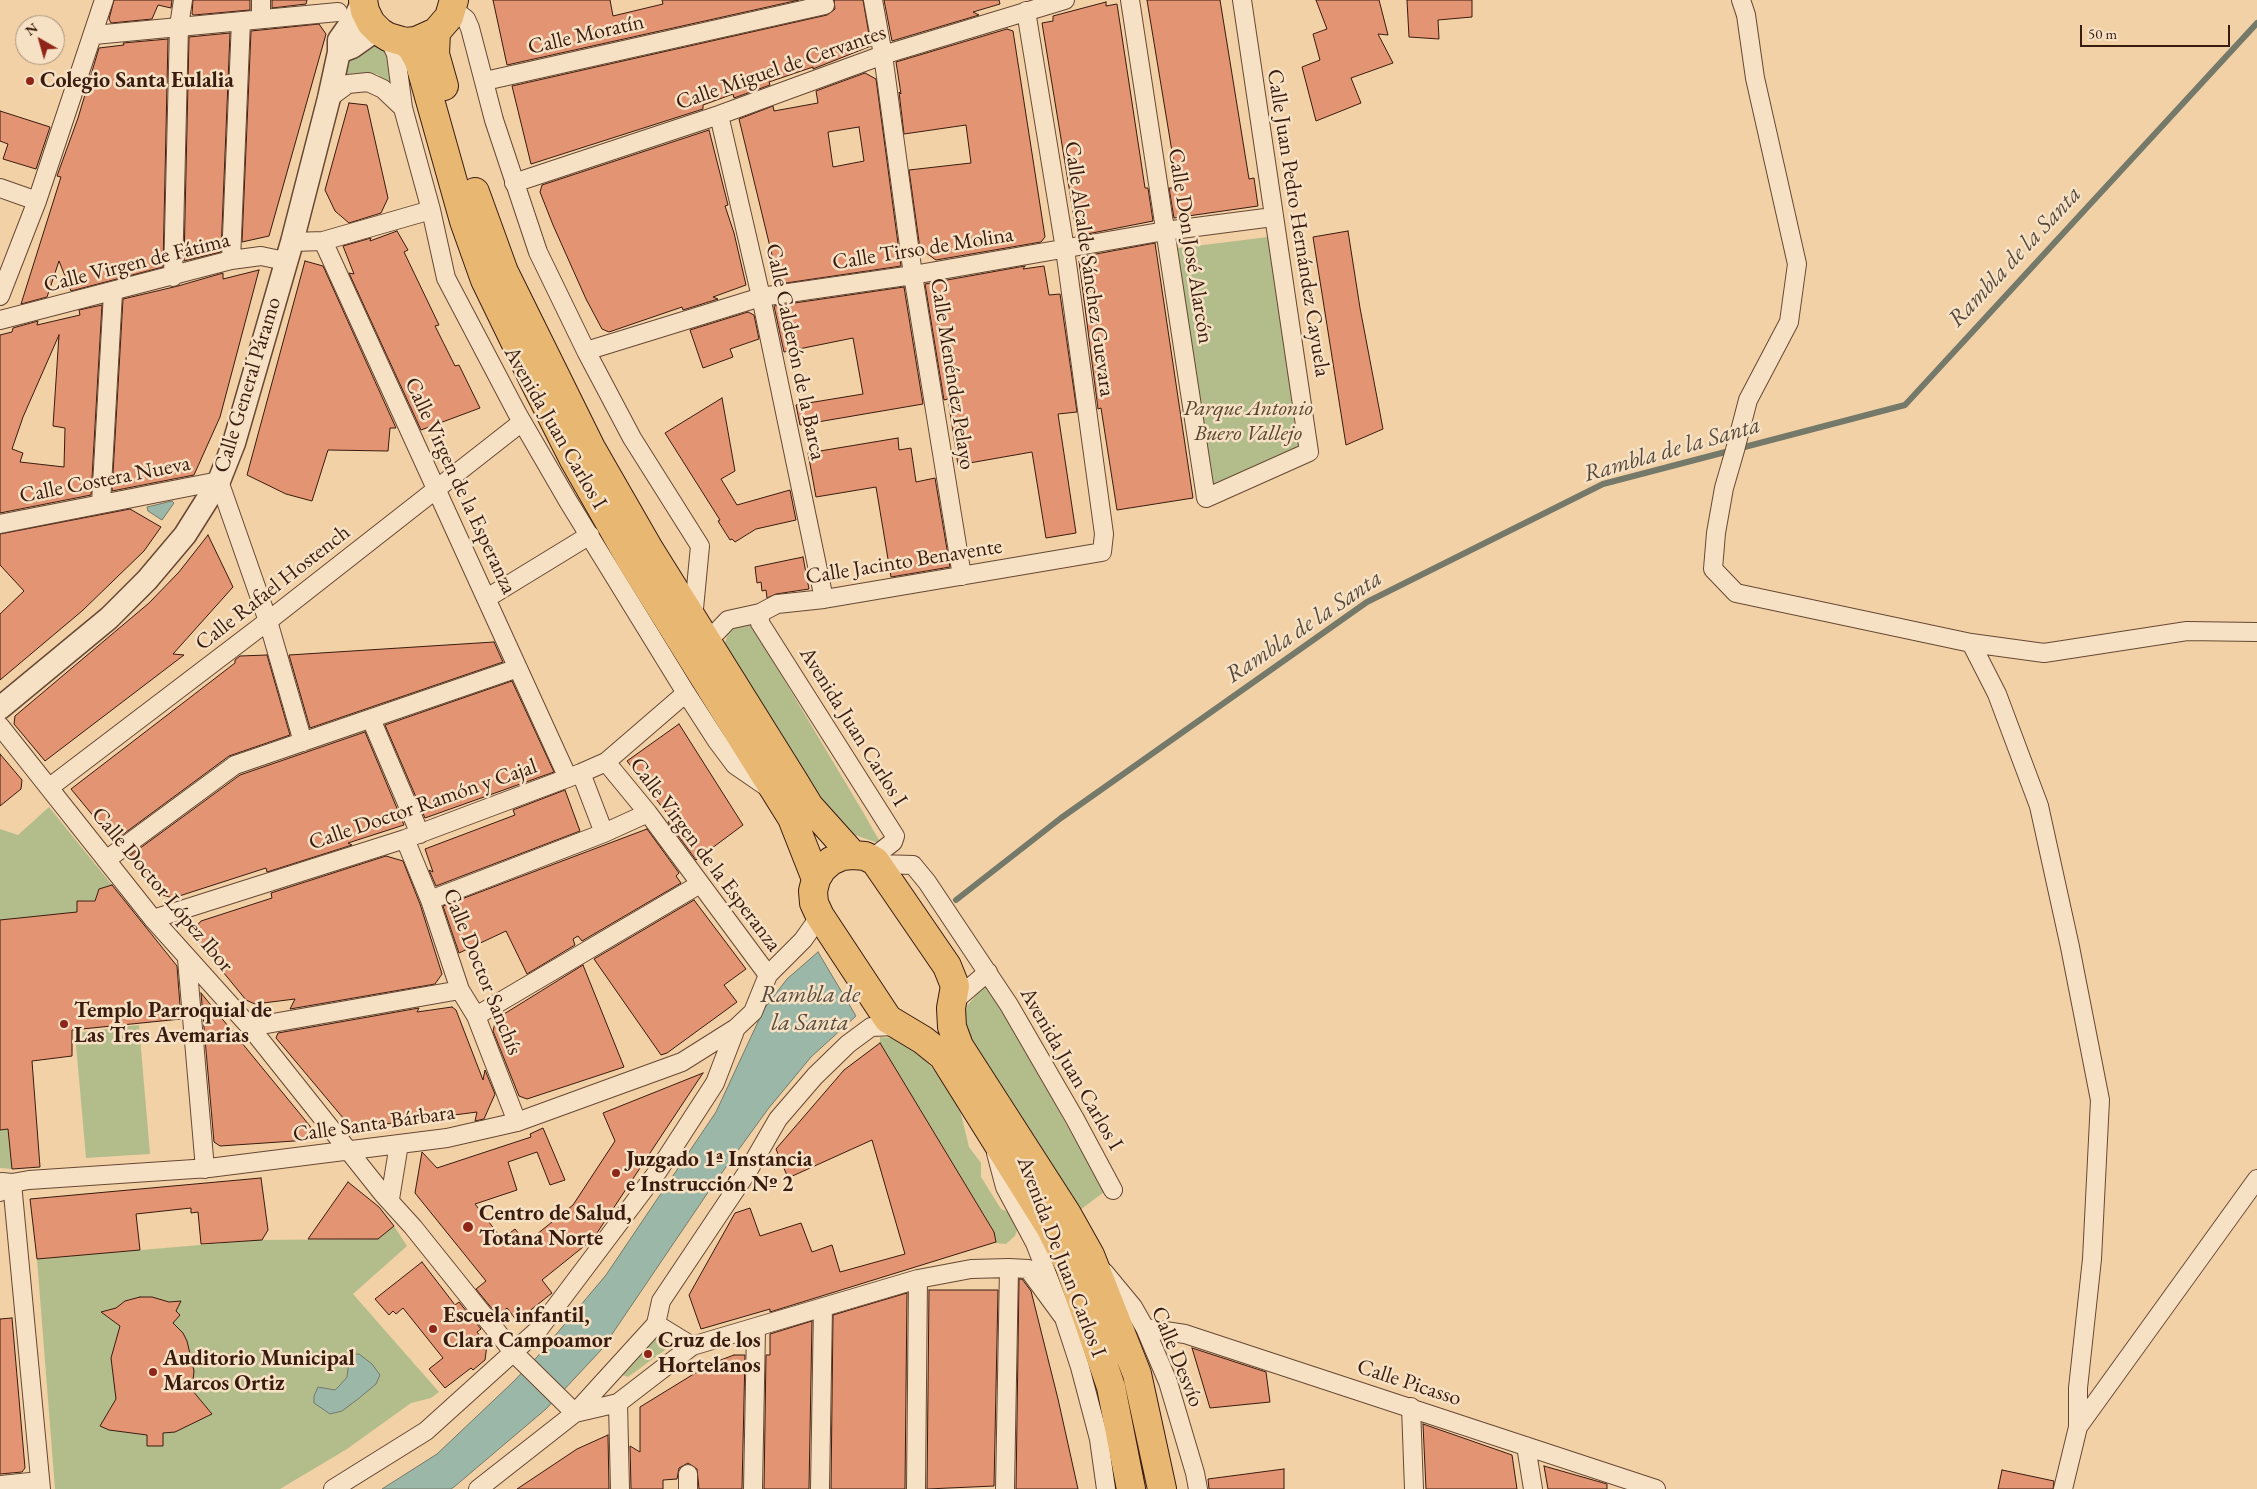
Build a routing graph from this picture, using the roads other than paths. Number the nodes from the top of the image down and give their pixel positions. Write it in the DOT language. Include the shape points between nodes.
graph roads {
  1 [pos="104,0"];
  2 [pos="183,0"];
  3 [pos="261,0"];
  4 [pos="363,0"];
  5 [pos="873,0"];
  6 [pos="1064,0"];
  7 [pos="1130,0"];
  8 [pos="1242,0"];
  9 [pos="1741,0"];
  10 [pos="455,3"];
  11 [pos="825,5"];
  12 [pos="340,6"];
  13 [pos="784,6"];
  14 [pos="1026,11"];
  15 [pos="262,19"];
  16 [pos="241,21"];
  17 [pos="180,26"];
  18 [pos="436,32"];
  19 [pos="94,35"];
  20 [pos="391,37"];
  21 [pos="339,46"];
  22 [pos="883,55"];
  23 [pos="485,81"];
  24 [pos="329,98"];
  25 [pos="403,108"];
  26 [pos="719,115"];
  27 [pos="514,183"];
  28 [pos="0,188"];
  29 [pos="37,201"];
  30 [pos="431,210"];
  31 [pos="1273,217"];
  32 [pos="1165,232"];
  33 [pos="323,241"];
  34 [pos="1066,249"];
  35 [pos="288,252"];
  36 [pos="231,260"];
  37 [pos="913,275"];
  38 [pos="173,276"];
  39 [pos="113,292"];
  40 [pos="0,296"];
  41 [pos="761,296"];
  42 [pos="0,320"];
  43 [pos="586,351"];
  44 [pos="522,422"];
  45 [pos="219,481"];
  46 [pos="436,488"];
  47 [pos="1206,498"];
  48 [pos="101,503"];
  49 [pos="0,524"];
  50 [pos="1104,534"];
  51 [pos="590,535"];
  52 [pos="962,576"];
  53 [pos="487,598"];
  54 [pos="824,598"];
  55 [pos="760,613"];
  56 [pos="693,620"];
  57 [pos="268,621"];
  58 [pos="2257,632"];
  59 [pos="707,642"];
  60 [pos="1971,643"];
  61 [pos="518,668"];
  62 [pos="686,693"];
  63 [pos="0,708"];
  64 [pos="371,719"];
  65 [pos="0,726"];
  66 [pos="303,742"];
  67 [pos="606,762"];
  68 [pos="574,776"];
  69 [pos="50,787"];
  70 [pos="777,794"];
  71 [pos="648,813"];
  72 [pos="604,833"];
  73 [pos="412,836"];
  74 [pos="868,859"];
  75 [pos="106,860"];
  76 [pos="816,879"];
  77 [pos="700,884"];
  78 [pos="430,900"];
  79 [pos="820,916"];
  80 [pos="153,918"];
  81 [pos="187,959"];
  82 [pos="947,966"];
  83 [pos="984,966"];
  84 [pos="768,975"];
  85 [pos="460,990"];
  86 [pos="952,1005"];
  87 [pos="476,1016"];
  88 [pos="250,1028"];
  89 [pos="736,1028"];
  90 [pos="901,1028"];
  91 [pos="517,1122"];
  92 [pos="990,1130"];
  93 [pos="399,1144"];
  94 [pos="348,1151"];
  95 [pos="205,1169"];
  96 [pos="2257,1179"];
  97 [pos="4,1185"];
  98 [pos="1113,1190"];
  99 [pos="390,1199"];
  100 [pos="1090,1255"];
  101 [pos="1008,1268"];
  102 [pos="918,1279"];
  103 [pos="823,1307"];
  104 [pos="1064,1318"];
  105 [pos="656,1324"];
  106 [pos="756,1328"];
  107 [pos="1145,1328"];
  108 [pos="692,1346"];
  109 [pos="514,1353"];
  110 [pos="618,1403"];
  111 [pos="1411,1407"];
  112 [pos="574,1413"];
  113 [pos="2078,1427"];
  114 [pos="1526,1446"];
  115 [pos="0,1485"];
  116 [pos="40,1485"];
  117 [pos="333,1489"];
  118 [pos="478,1489"];
  119 [pos="620,1489"];
  120 [pos="753,1489"];
  121 [pos="820,1489"];
  122 [pos="916,1489"];
  123 [pos="1005,1489"];
  124 [pos="1106,1489"];
  125 [pos="1131,1489"];
  126 [pos="1162,1489"];
  127 [pos="1198,1489"];
  128 [pos="1414,1489"];
  129 [pos="1533,1489"];
  130 [pos="1656,1489"];
  131 [pos="2063,1489"];
  1 -- 19 [label="street"];
  2 -- 17 [label="street"];
  3 -- 15 [label="street"];
  4 -- 20 [label="main road" via="371,23"];
  4 -- 21 [label="street, Calle General Páramo"];
  5 -- 22 [label="street, Calle Menéndez Pelayo"];
  6 -- 14 [label="street, Calle Miguel de Cervantes"];
  7 -- 32 [label="street, Calle Don José Alarcón"];
  8 -- 31 [label="street, Calle Juan Pedro Hernández Cayuela"];
  9 -- 60 [label="street" via="1797,264 1789,322 1748,400 1741,425 1724,488 1713,569 1736,593"];
  10 -- 18 [label="main road" via="443,26"];
  10 -- 23 [label="street" via="470,28"];
  11 -- 13 [label="street, Calle Moratín"];
  12 -- 15 [label="street"];
  12 -- 21 [label="street, Calle General Páramo"];
  13 -- 23 [label="street, Calle Moratín"];
  14 -- 22 [label="street, Calle Miguel de Cervantes"];
  14 -- 34 [label="street, Calle Alcalde Sánchez Guevara"];
  15 -- 16 [label="street"];
  16 -- 17 [label="street"];
  16 -- 36 [label="street"];
  17 -- 19 [label="street"];
  17 -- 38 [label="street"];
  18 -- 20 [label="main road" via="416,41"];
  18 -- 56 [label="main road" via="435,54 450,109 482,215 504,272 591,448"];
  19 -- 29 [label="street"];
  20 -- 21 [label="street" via="369,35 352,47"];
  20 -- 25 [label="street, Avenida Juan Carlos I"];
  20 -- 70 [label="main road" via="412,48 419,61 464,221 485,280 573,458 631,560"];
  21 -- 24 [label="street, Calle General Páramo"];
  22 -- 26 [label="street, Calle Miguel de Cervantes"];
  22 -- 37 [label="street, Calle Menéndez Pelayo"];
  23 -- 27 [label="street"];
  24 -- 25 [label="street" via="348,84 368,82 383,89"];
  24 -- 35 [label="street, Calle General Páramo"];
  25 -- 30 [label="street, Avenida Juan Carlos I"];
  26 -- 27 [label="street, Calle Miguel de Cervantes"];
  26 -- 41 [label="street, Calle Calderón de la Barca"];
  27 -- 43 [label="street" via="538,252"];
  28 -- 29 [label="street"];
  29 -- 40 [label="street"];
  30 -- 33 [label="street"];
  30 -- 44 [label="street, Avenida Juan Carlos I" via="446,278"];
  31 -- 32 [label="street, Calle Tirso de Molina"];
  31 -- 47 [label="street, Calle Juan Pedro Hernández Cayuela" via="1309,452"];
  32 -- 34 [label="street, Calle Tirso de Molina"];
  32 -- 47 [label="street, Calle Don José Alarcón"];
  33 -- 35 [label="street"];
  33 -- 46 [label="street, Calle Virgen de la Esperanza"];
  34 -- 37 [label="street, Calle Tirso de Molina"];
  34 -- 50 [label="street, Calle Alcalde Sánchez Guevara"];
  35 -- 36 [label="street, Calle Virgen de Fátima"];
  35 -- 45 [label="street, Calle General Páramo" via="236,434"];
  36 -- 38 [label="street, Calle Virgen de Fátima"];
  37 -- 41 [label="street, Calle Tirso de Molina"];
  37 -- 52 [label="street, Calle Menéndez Pelayo"];
  38 -- 39 [label="street, Calle Virgen de Fátima"];
  39 -- 42 [label="street, Calle Virgen de Fátima"];
  39 -- 48 [label="street"];
  41 -- 43 [label="street, Calle Tirso de Molina"];
  41 -- 54 [label="street, Calle Calderón de la Barca"];
  43 -- 56 [label="street" via="632,438 700,546"];
  44 -- 46 [label="street, Calle Rafael Hostench"];
  44 -- 51 [label="street, Avenida Juan Carlos I"];
  45 -- 48 [label="street, Calle Costera Nueva"];
  45 -- 57 [label="street"];
  45 -- 63 [label="street, Calle General Páramo" via="185,535 148,580 109,618"];
  46 -- 53 [label="street, Calle Virgen de la Esperanza"];
  46 -- 57 [label="street, Calle Rafael Hostench"];
  48 -- 49 [label="street, Calle Costera Nueva"];
  50 -- 52 [label="street, Calle Jacinto Benavente" via="1102,552"];
  51 -- 53 [label="street"];
  51 -- 62 [label="street, Avenida Juan Carlos I"];
  52 -- 54 [label="street, Calle Jacinto Benavente"];
  53 -- 61 [label="street, Calle Virgen de la Esperanza"];
  54 -- 55 [label="street, Calle Jacinto Benavente" via="777,604"];
  55 -- 59 [label="street, Calle Jacinto Benavente" via="728,620"];
  55 -- 74 [label="street, Avenida Juan Carlos I" via="760,623 895,836 893,842"];
  56 -- 59 [label="main road"];
  57 -- 66 [label="street"];
  57 -- 69 [label="street, Calle Rafael Hostench"];
  58 -- 60 [label="street" via="2187,631 2044,653"];
  59 -- 74 [label="main road" via="810,806"];
  60 -- 113 [label="street" via="1997,694 2039,806 2100,1100 2092,1259 2078,1388"];
  61 -- 64 [label="street"];
  61 -- 68 [label="street, Calle Virgen de la Esperanza"];
  62 -- 67 [label="street, Calle Doctor Ramón y Cajal"];
  62 -- 70 [label="street, Avenida Juan Carlos I" via="735,765"];
  64 -- 66 [label="street"];
  64 -- 73 [label="street, Calle Doctor Sanchís"];
  65 -- 69 [label="street, Calle Doctor López Ibor"];
  66 -- 75 [label="street" via="235,764"];
  67 -- 68 [label="street, Calle Doctor Ramón y Cajal"];
  67 -- 71 [label="street, Calle Virgen de la Esperanza"];
  68 -- 72 [label="street, Calle Virgen de la Esperanza"];
  68 -- 73 [label="street, Calle Doctor Ramón y Cajal"];
  69 -- 75 [label="street, Calle Doctor López Ibor"];
  70 -- 76 [label="main road" via="792,818"];
  71 -- 72 [label="street"];
  71 -- 77 [label="street, Calle Virgen de la Esperanza"];
  72 -- 78 [label="street"];
  73 -- 78 [label="street, Calle Doctor Sanchís"];
  73 -- 80 [label="street, Calle Doctor Ramón y Cajal"];
  74 -- 76 [label="main road" via="842,856 831,861"];
  74 -- 82 [label="main road"];
  74 -- 83 [label="street, Avenida Juan Carlos I" via="913,865"];
  75 -- 80 [label="street, Calle Doctor López Ibor"];
  76 -- 79 [label="main road" via="814,903"];
  77 -- 84 [label="street, Calle Virgen de la Esperanza"];
  77 -- 87 [label="street"];
  78 -- 85 [label="street, Calle Doctor Sanchís"];
  79 -- 84 [label="street" via="803,940"];
  79 -- 90 [label="main road" via="881,1011"];
  80 -- 81 [label="street, Calle Doctor López Ibor"];
  81 -- 88 [label="street, Calle Doctor López Ibor"];
  81 -- 95 [label="street"];
  82 -- 83 [label="street"];
  82 -- 86 [label="main road" via="955,986"];
  83 -- 86 [label="street"];
  83 -- 98 [label="street, Avenida Juan Carlos I" via="1075,1119"];
  84 -- 89 [label="street" via="753,1012"];
  85 -- 87 [label="street, Calle Doctor Sanchís"];
  85 -- 88 [label="street"];
  86 -- 90 [label="main road" via="938,1024 922,1030"];
  86 -- 100 [label="main road" via="952,1027 959,1046 1068,1214"];
  87 -- 91 [label="street, Calle Doctor Sanchís"];
  88 -- 94 [label="street, Calle Doctor López Ibor"];
  89 -- 91 [label="street, Calle Santa Bárbara" via="682,1062"];
  89 -- 109 [label="street" via="715,1083 658,1170 539,1329"];
  90 -- 92 [label="main road" via="942,1056"];
  90 -- 105 [label="street" via="871,1027 848,1044 815,1076 778,1120 661,1301"];
  91 -- 93 [label="street, Calle Santa Bárbara" via="447,1138"];
  92 -- 104 [label="street, Avenida De Juan Carlos I" via="1005,1187 1035,1243"];
  92 -- 125 [label="main road" via="1050,1227 1068,1265 1112,1387"];
  93 -- 94 [label="street, Calle Santa Bárbara"];
  93 -- 99 [label="street"];
  94 -- 95 [label="street, Calle Santa Bárbara"];
  94 -- 99 [label="street, Calle Doctor López Ibor"];
  95 -- 97 [label="street, Calle Santa Bárbara"];
  96 -- 113 [label="street"];
  97 -- 116 [label="street"];
  99 -- 109 [label="street, Calle Doctor López Ibor"];
  100 -- 107 [label="street, Calle Desvío" via="1133,1307"];
  100 -- 126 [label="main road" via="1137,1374"];
  101 -- 102 [label="street" via="971,1269"];
  101 -- 104 [label="street" via="1028,1269"];
  101 -- 123 [label="street"];
  102 -- 103 [label="street"];
  102 -- 122 [label="street"];
  103 -- 106 [label="street"];
  103 -- 121 [label="street"];
  104 -- 124 [label="street, Avenida De Juan Carlos I" via="1099,1439"];
  105 -- 108 [label="street"];
  105 -- 112 [label="street"];
  106 -- 108 [label="street"];
  106 -- 120 [label="street"];
  107 -- 111 [label="street, Calle Picasso" via="1185,1334"];
  107 -- 127 [label="street, Calle Desvío" via="1168,1382"];
  108 -- 110 [label="street"];
  109 -- 112 [label="street, Calle Doctor López Ibor"];
  109 -- 117 [label="street" via="426,1431"];
  110 -- 112 [label="street"];
  110 -- 119 [label="street"];
  111 -- 114 [label="street, Calle Picasso"];
  111 -- 128 [label="street"];
  112 -- 118 [label="street"];
  113 -- 131 [label="street"];
  114 -- 129 [label="street"];
  114 -- 130 [label="street, Calle Picasso"];
  115 -- 116 [label="street"];
}
